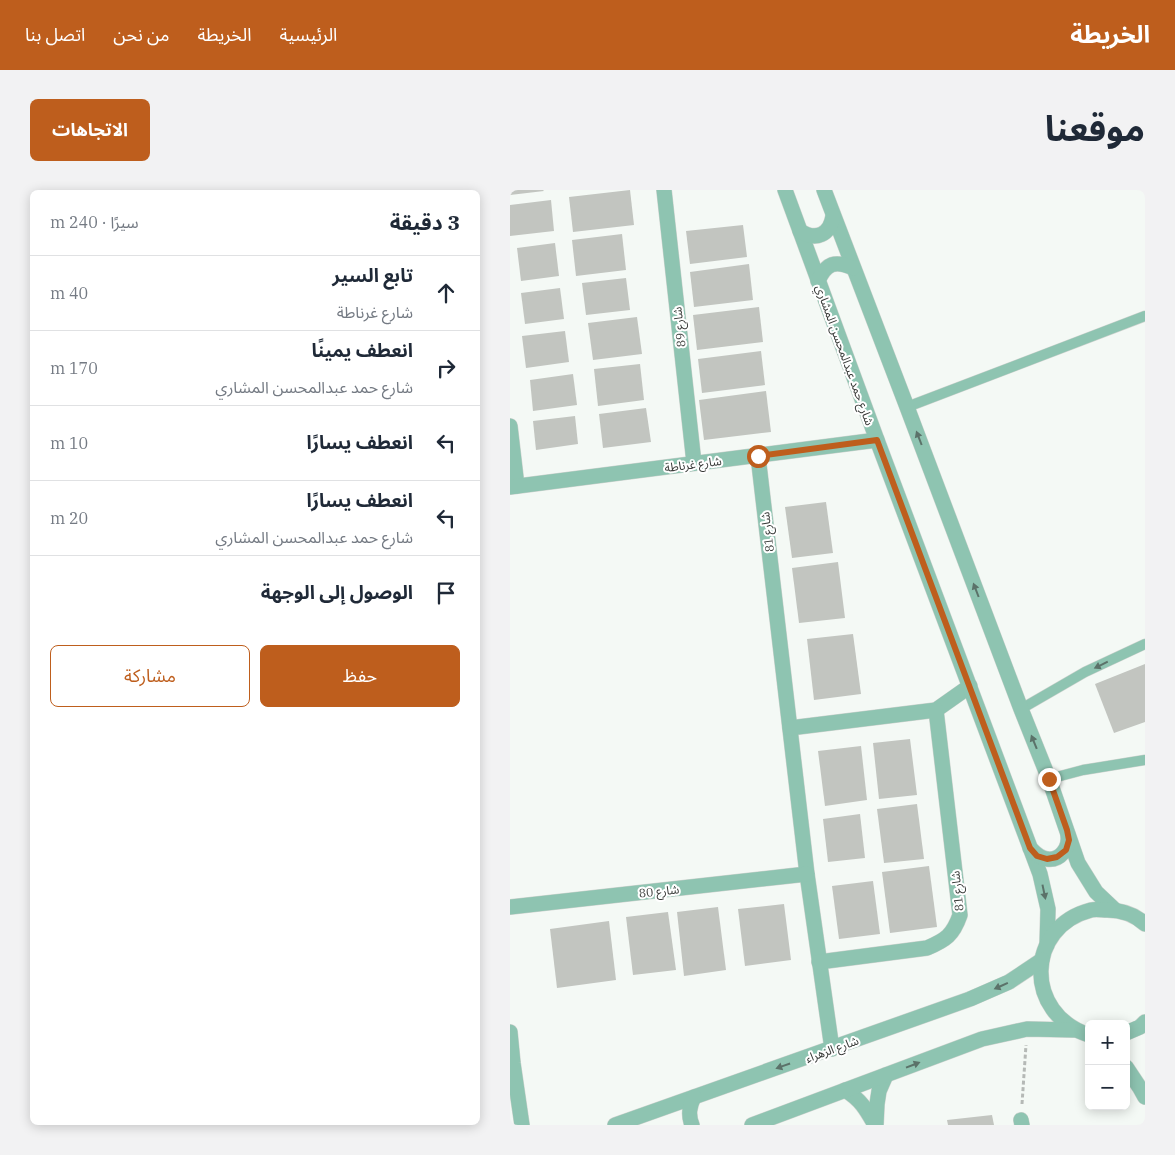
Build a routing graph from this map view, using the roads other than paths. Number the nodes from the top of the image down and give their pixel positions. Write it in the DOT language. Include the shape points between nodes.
graph roads {
  1 [pos="664,190"];
  2 [pos="785,190"];
  3 [pos="824,190"];
  4 [pos="833,216"];
  5 [pos="800,231"];
  6 [pos="853,268"];
  7 [pos="818,281"];
  8 [pos="1145,316"];
  9 [pos="907,407"];
  10 [pos="510,426"];
  11 [pos="877,440"];
  12 [pos="758,456"];
  13 [pos="694,464"];
  14 [pos="514,487"];
  15 [pos="1145,644"];
  16 [pos="970,686"];
  17 [pos="1021,708"];
  18 [pos="936,710"];
  19 [pos="790,728"];
  20 [pos="1145,760"];
  21 [pos="1049,779"];
  22 [pos="1067,830"];
  23 [pos="1030,848"];
  24 [pos="807,874"];
  25 [pos="510,907"];
  26 [pos="1115,910"];
  27 [pos="1144,921"];
  28 [pos="1044,953"];
  29 [pos="819,962"];
  30 [pos="1145,1022"];
  31 [pos="510,1032"];
  32 [pos="1130,1032"];
  33 [pos="1085,1034"];
  34 [pos="832,1049"];
  35 [pos="512,1064"];
  36 [pos="1130,1071"];
  37 [pos="886,1075"];
  38 [pos="1144,1086"];
  39 [pos="845,1090"];
  40 [pos="694,1097"];
  41 [pos="635,1118"];
  42 [pos="522,1125"];
  43 [pos="615,1125"];
  44 [pos="652,1125"];
  45 [pos="692,1125"];
  46 [pos="752,1125"];
  47 [pos="876,1125"];
  1 -- 13 [label="street, شارع 89"];
  2 -- 5 [label="street, شارع حمد عبدالمحسن المشاري"];
  3 -- 4 [label="street"];
  4 -- 5 [label="street" via="832,224 821,235 806,236"];
  4 -- 6 [label="street"];
  5 -- 7 [label="street, شارع حمد عبدالمحسن المشاري"];
  6 -- 7 [label="street" via="843,263 832,264 822,271"];
  6 -- 9 [label="street"];
  7 -- 11 [label="street, شارع حمد عبدالمحسن المشاري"];
  8 -- 9 [label="lane"];
  17 -- 9 [label="street, one-way"];
  10 -- 14 [label="street"];
  11 -- 12 [label="street, شارع غرناطة"];
  11 -- 16 [label="street, شارع حمد عبدالمحسن المشاري"];
  12 -- 13 [label="street, شارع غرناطة"];
  12 -- 19 [label="street, شارع 81"];
  13 -- 14 [label="street, شارع غرناطة"];
  15 -- 17 [label="lane, one-way" via="1085,672"];
  16 -- 18 [label="street"];
  16 -- 23 [label="street, شارع حمد عبدالمحسن المشاري"];
  21 -- 17 [label="street, one-way"];
  18 -- 19 [label="street"];
  18 -- 29 [label="street, شارع 81" via="960,915 956,926 950,935 927,948"];
  19 -- 24 [label="street, شارع 81"];
  20 -- 21 [label="lane"];
  21 -- 22 [label="street"];
  22 -- 23 [label="street" via="1066,850 1057,857 1042,858"];
  22 -- 26 [label="street" via="1078,863 1096,892"];
  23 -- 28 [label="street, شارع حمد عبدالمحسن المشاري, one-way" via="1048,910"];
  24 -- 25 [label="street, شارع 80"];
  24 -- 29 [label="street, شارع 81"];
  26 -- 27 [label="street"];
  26 -- 28 [label="street, شارع الزهراء" via="1093,910 1072,918 1055,933"];
  28 -- 33 [label="street, شارع حمد عبدالمحسن المشاري" via="1040,974 1043,992 1051,1008 1063,1022"];
  28 -- 34 [label="street, شارع الزهراء, one-way" via="1009,982"];
  29 -- 34 [label="street, شارع 81"];
  30 -- 32 [label="street"];
  31 -- 35 [label="street"];
  37 -- 33 [label="street, one-way" via="982,1039 1027,1029"];
  34 -- 40 [label="street, شارع الزهراء, one-way"];
  35 -- 42 [label="street"];
  36 -- 38 [label="street"];
  37 -- 39 [label="street"];
  37 -- 47 [label="street" via="879,1091"];
  39 -- 46 [label="street"];
  39 -- 47 [label="street" via="856,1097"];
  40 -- 41 [label="street, شارع الزهراء"];
  40 -- 45 [label="street" via="689,1114"];
  41 -- 43 [label="street, شارع الزهراء"];
  41 -- 44 [label="street"];
}
